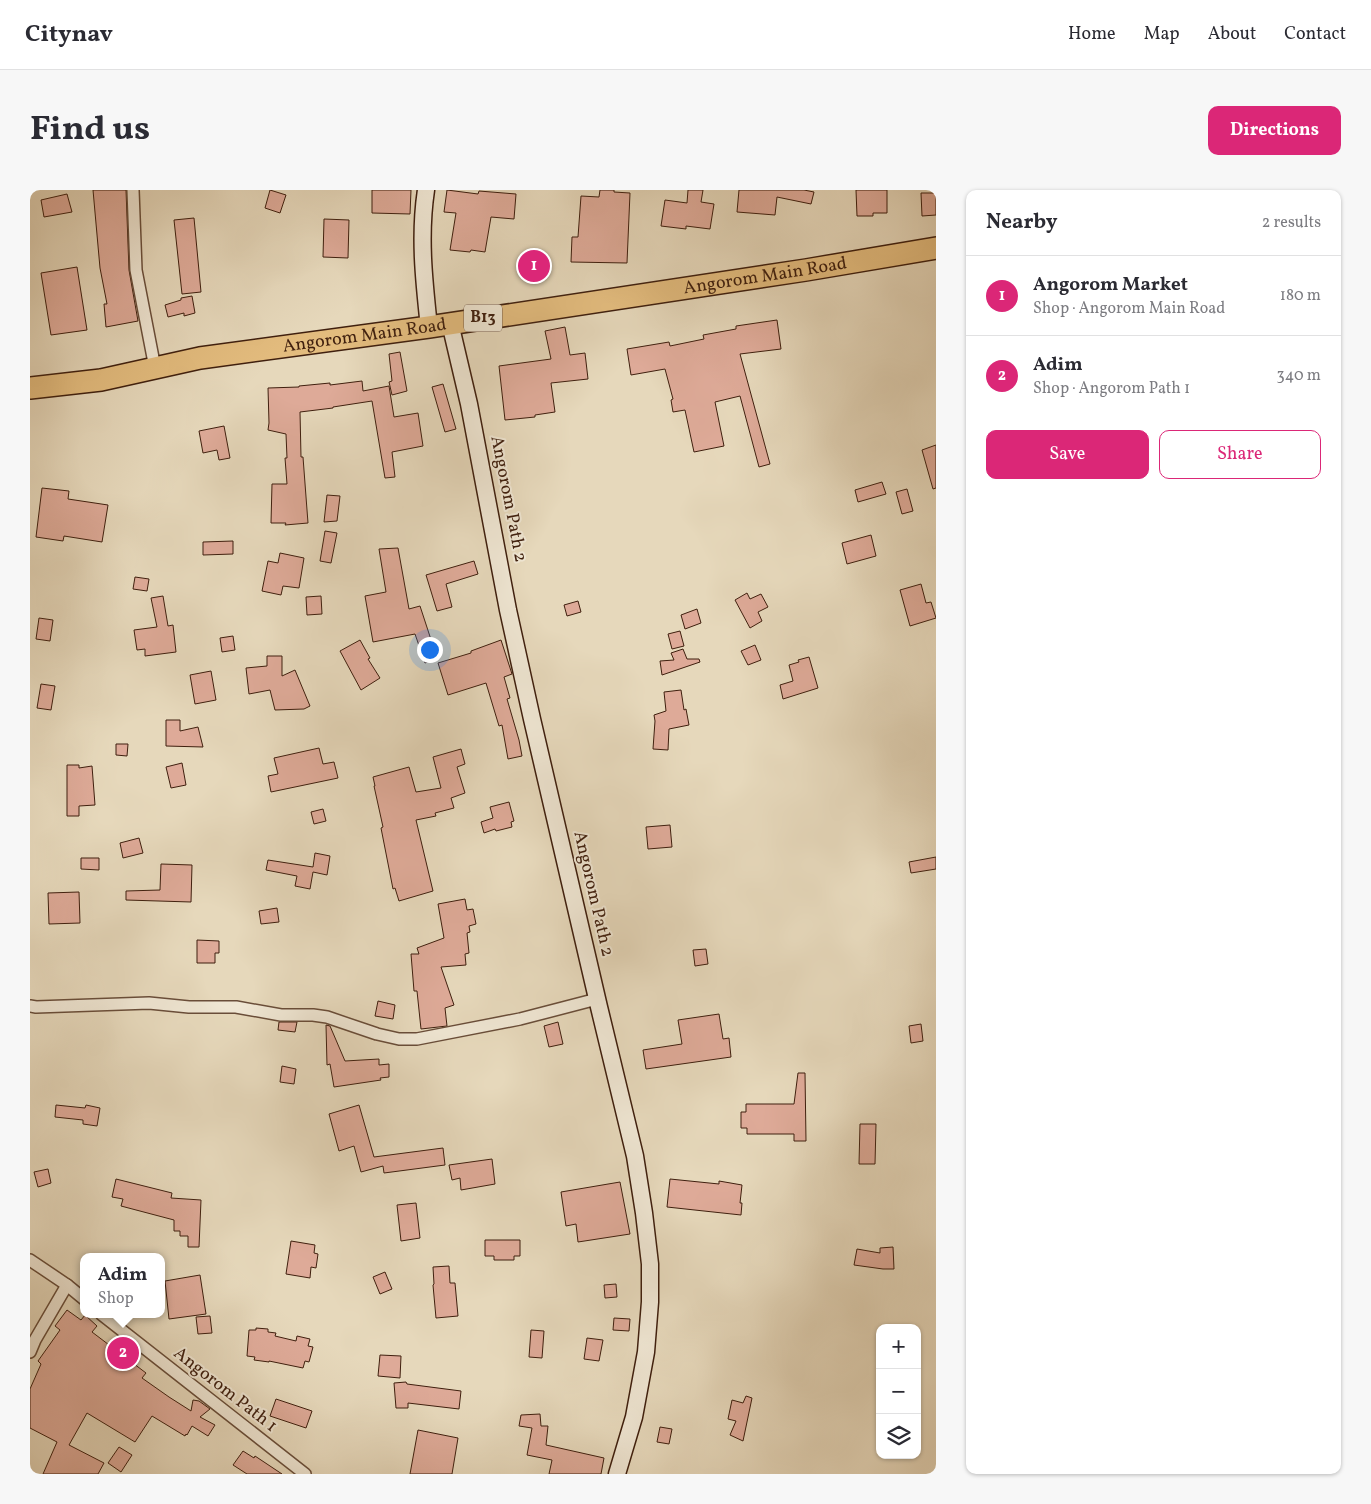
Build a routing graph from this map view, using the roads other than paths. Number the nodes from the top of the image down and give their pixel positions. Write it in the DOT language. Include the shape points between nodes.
graph roads {
  1 [pos="133,190"];
  2 [pos="426,190"];
  3 [pos="936,248"];
  4 [pos="439,325"];
  5 [pos="155,368"];
  6 [pos="30,388"];
  7 [pos="597,999"];
  8 [pos="30,1006"];
  9 [pos="30,1260"];
  10 [pos="67,1284"];
  11 [pos="80,1295"];
  12 [pos="106,1318"];
  13 [pos="30,1352"];
  14 [pos="305,1474"];
  15 [pos="617,1474"];
  1 -- 5 [label="street" via="136,270"];
  2 -- 4 [label="street, Angorom Path 2" via="422,225 423,270"];
  3 -- 4 [label="highway, Angorom Main Road / B13"];
  4 -- 5 [label="highway, Angorom Main Road / B13" via="200,358"];
  4 -- 7 [label="street, Angorom Path 2" via="469,404 508,610"];
  5 -- 6 [label="highway, Angorom Main Road / B13" via="101,380"];
  7 -- 8 [label="street" via="520,1019 418,1039 378,1034 326,1017 280,1015 236,1008 149,1003"];
  7 -- 15 [label="street, Angorom Path 2" via="635,1156 650,1264 646,1352 634,1417"];
  9 -- 10 [label="street"];
  10 -- 11 [label="street"];
  10 -- 13 [label="street"];
  12 -- 14 [label="street, Angorom Path 1"];
}
